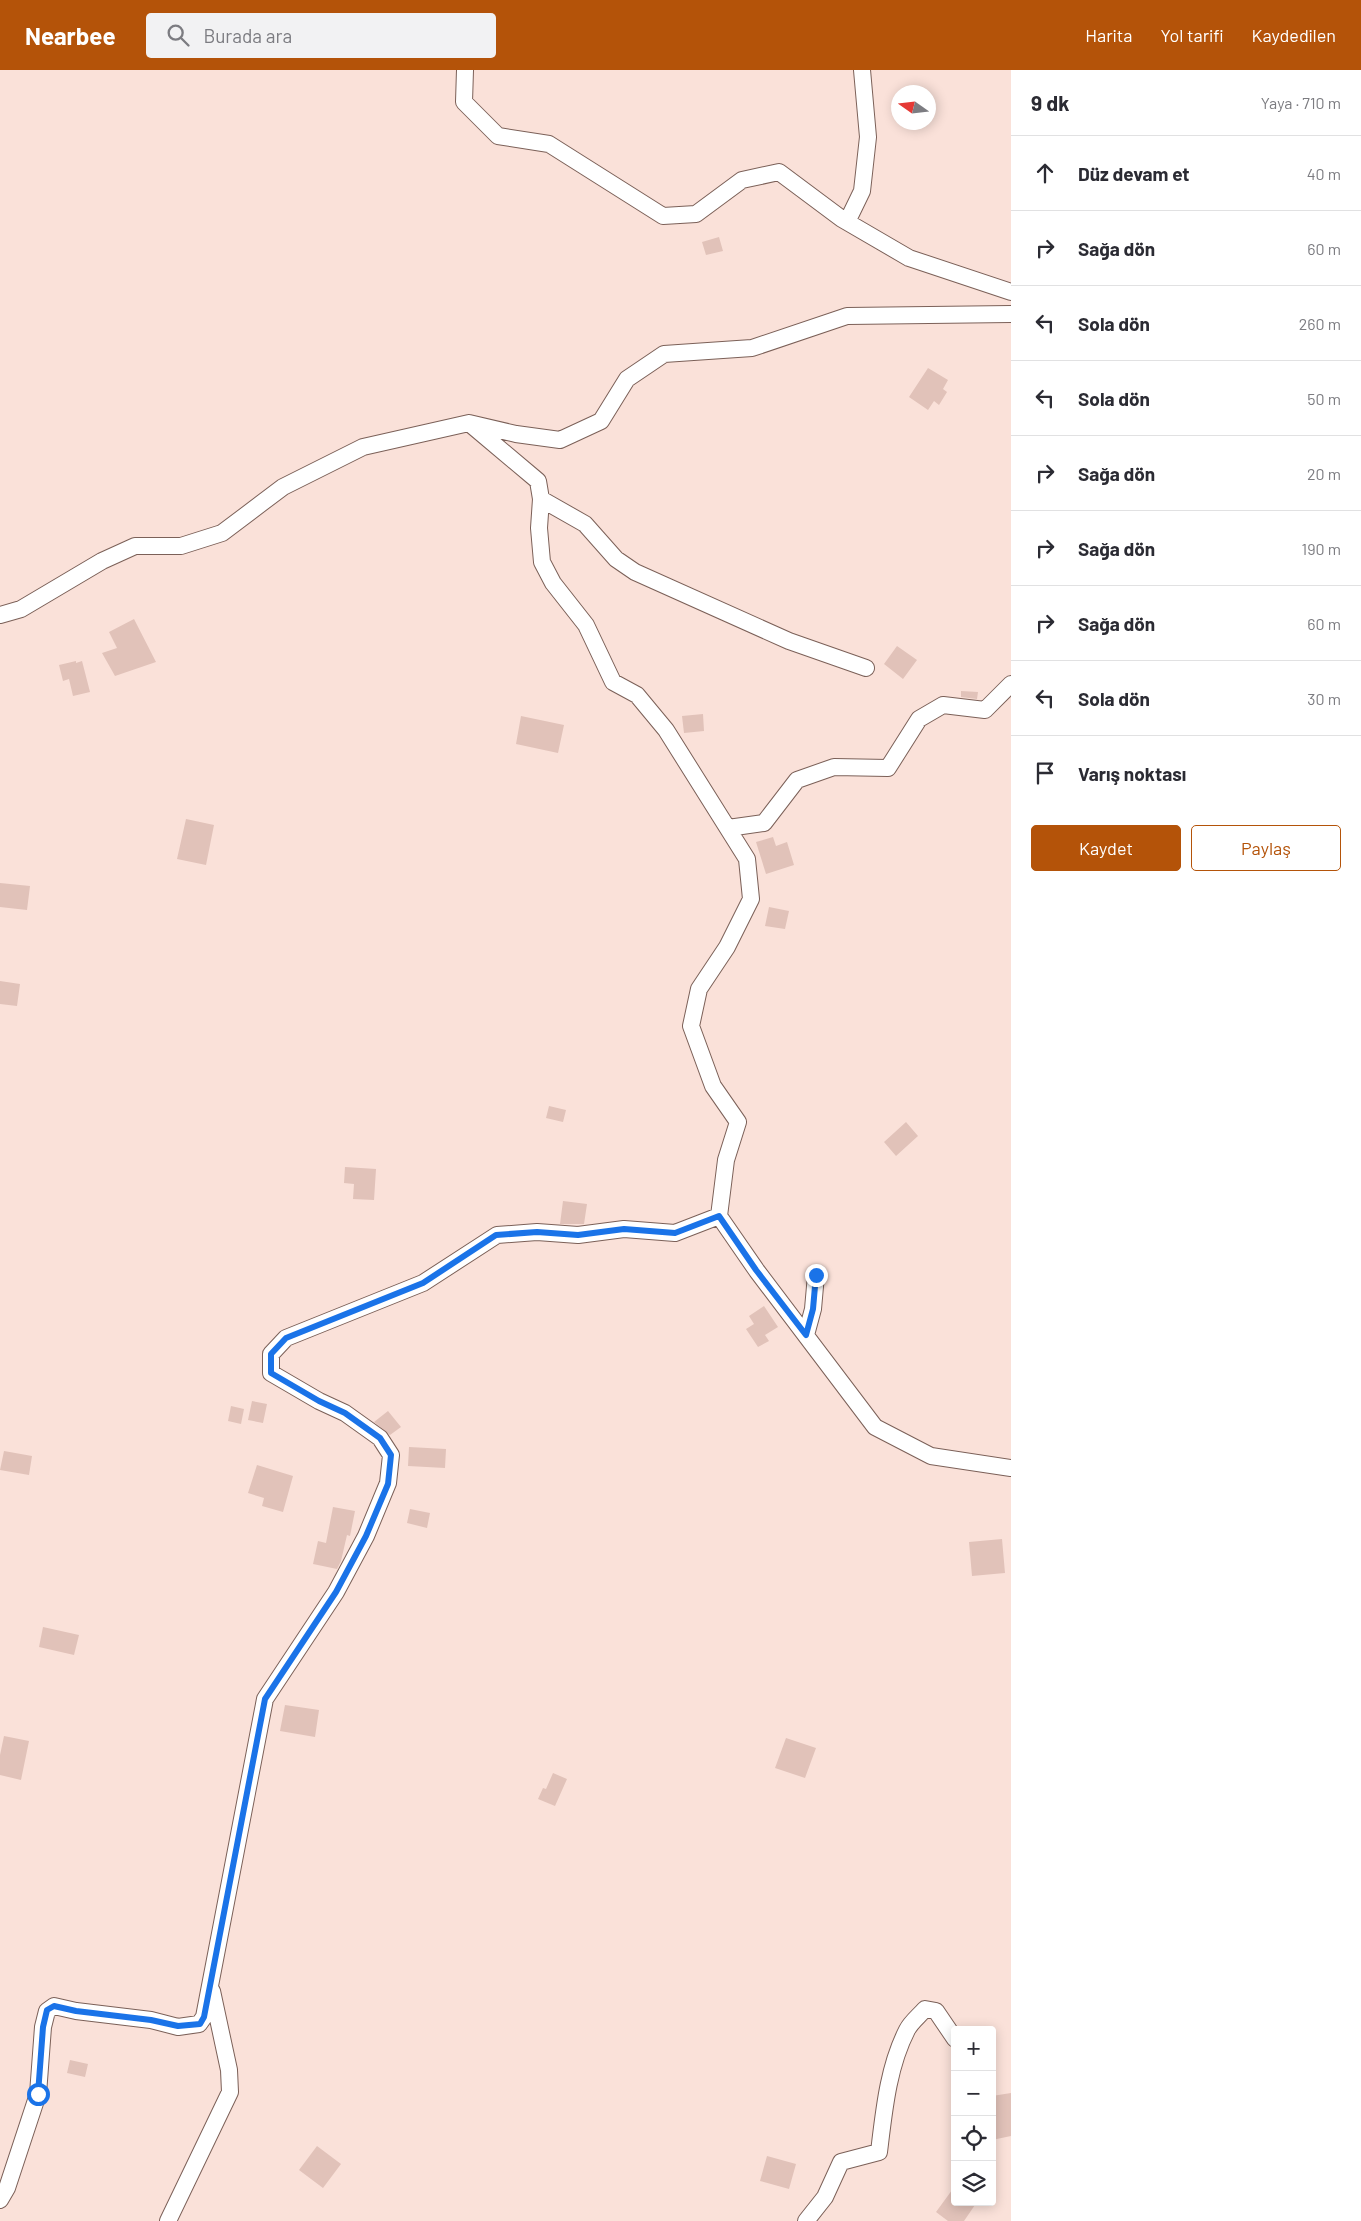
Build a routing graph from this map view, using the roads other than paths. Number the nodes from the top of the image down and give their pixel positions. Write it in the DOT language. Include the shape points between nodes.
graph roads {
  1 [pos="465,70"];
  2 [pos="862,70"];
  3 [pos="847,222"];
  4 [pos="1011,292"];
  5 [pos="1011,314"];
  6 [pos="469,422"];
  7 [pos="541,499"];
  8 [pos="0,615"];
  9 [pos="866,668"];
  10 [pos="1011,684"];
  11 [pos="728,828"];
  12 [pos="719,1216"];
  13 [pos="816,1275"];
  14 [pos="806,1335"];
  15 [pos="1011,1468"];
  16 [pos="211,1983"];
  17 [pos="951,2033"];
  18 [pos="0,2200"];
  19 [pos="168,2221"];
  20 [pos="806,2221"];
  1 -- 3 [label="street" via="464,102 498,136 549,144 663,216 696,214 742,180 779,172"];
  2 -- 3 [label="street" via="867,146 862,191"];
  3 -- 4 [label="street" via="909,258"];
  5 -- 6 [label="street" via="847,316 752,348 664,354 627,380 601,421 560,440 516,434"];
  6 -- 7 [label="street" via="538,481"];
  6 -- 8 [label="street" via="363,447 283,487 222,533 181,546 136,546 102,561 21,608"];
  7 -- 9 [label="street" via="585,524 616,558 635,572 789,641"];
  7 -- 11 [label="street" via="542,562 553,583 586,625 613,682 637,695 666,730"];
  10 -- 11 [label="street" via="986,710 942,705 919,718 888,768 834,767 796,780 764,823"];
  11 -- 12 [label="street" via="747,858 751,899 727,947 700,988 691,1026 713,1086 738,1122 726,1160"];
  12 -- 14 [label="street"];
  12 -- 16 [label="street" via="675,1233 624,1229 578,1235 537,1232 496,1235 423,1283 286,1338 271,1354 271,1373 345,1413 380,1438 391,1455 388,1484 362,1544 336,1592 265,1699"];
  13 -- 14 [label="street" via="813,1309"];
  14 -- 15 [label="street" via="875,1427 931,1456"];
  16 -- 18 [label="street" via="200,2024 178,2026 54,2006 47,2010 38,2094 8,2188"];
  16 -- 19 [label="street" via="229,2070 230,2092"];
  17 -- 20 [label="street" via="936,2011 925,2009 914,2020 897,2055 884,2107 879,2152 841,2162 825,2197"];
}
